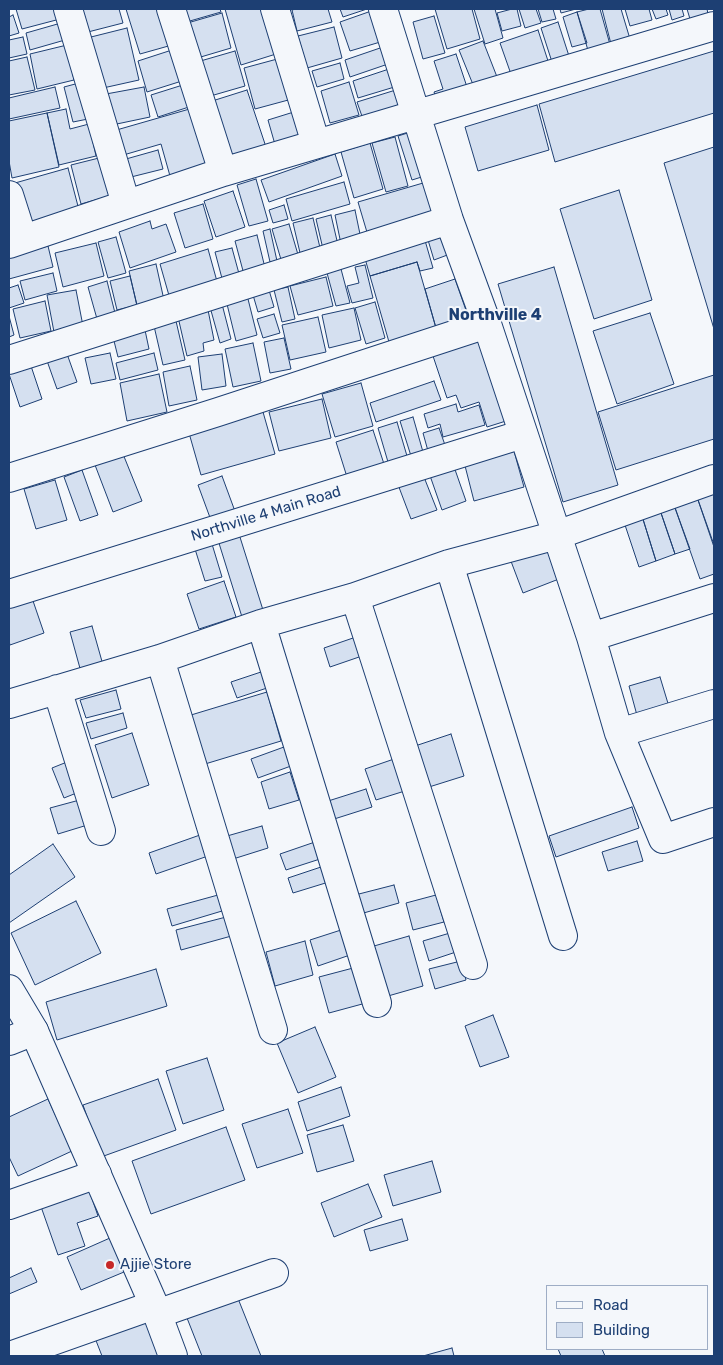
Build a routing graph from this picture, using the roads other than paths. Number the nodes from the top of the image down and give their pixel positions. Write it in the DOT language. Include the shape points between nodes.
graph roads {
  1 [pos="68,9"];
  2 [pos="171,9"];
  3 [pos="275,9"];
  4 [pos="391,11"];
  5 [pos="714,26"];
  6 [pos="416,115"];
  7 [pos="316,144"];
  8 [pos="223,172"];
  9 [pos="9,195"];
  10 [pos="126,204"];
  11 [pos="449,220"];
  12 [pos="16,241"];
  13 [pos="487,324"];
  14 [pos="9,360"];
  15 [pos="523,434"];
  16 [pos="9,478"];
  17 [pos="714,479"];
  18 [pos="557,535"];
  19 [pos="449,564"];
  20 [pos="9,594"];
  21 [pos="355,597"];
  22 [pos="714,598"];
  23 [pos="261,624"];
  24 [pos="591,637"];
  25 [pos="160,659"];
  26 [pos="57,689"];
  27 [pos="9,704"];
  28 [pos="714,704"];
  29 [pos="618,733"];
  30 [pos="714,822"];
  31 [pos="101,830"];
  32 [pos="563,936"];
  33 [pos="473,965"];
  34 [pos="9,989"];
  35 [pos="377,1003"];
  36 [pos="272,1030"];
  37 [pos="34,1031"];
  38 [pos="9,1041"];
  39 [pos="96,1174"];
  40 [pos="9,1206"];
  41 [pos="274,1273"];
  42 [pos="156,1310"];
  43 [pos="10,1356"];
  44 [pos="173,1356"];
  1 -- 10 [label="street"];
  2 -- 8 [label="street"];
  3 -- 7 [label="street"];
  4 -- 6 [label="street"];
  5 -- 6 [label="street"];
  6 -- 7 [label="street"];
  6 -- 11 [label="street"];
  7 -- 8 [label="street"];
  8 -- 10 [label="street"];
  9 -- 12 [label="street"];
  10 -- 12 [label="street"];
  11 -- 13 [label="street"];
  11 -- 14 [label="street"];
  13 -- 15 [label="street"];
  13 -- 16 [label="street"];
  15 -- 18 [label="street"];
  15 -- 20 [label="street, Northville 4 Main Road"];
  17 -- 18 [label="street"];
  18 -- 19 [label="street"];
  18 -- 24 [label="street"];
  19 -- 21 [label="street"];
  19 -- 32 [label="street"];
  21 -- 23 [label="street"];
  21 -- 33 [label="street"];
  22 -- 24 [label="street"];
  23 -- 25 [label="street"];
  23 -- 35 [label="street"];
  24 -- 29 [label="street"];
  25 -- 26 [label="street"];
  25 -- 36 [label="street"];
  26 -- 27 [label="street"];
  26 -- 31 [label="street"];
  28 -- 29 [label="street"];
  29 -- 30 [label="street" via="663,839"];
  34 -- 37 [label="street"];
  37 -- 38 [label="street"];
  37 -- 39 [label="street"];
  39 -- 40 [label="street"];
  39 -- 42 [label="street"];
  41 -- 42 [label="street"];
  42 -- 43 [label="street"];
  42 -- 44 [label="street"];
}
